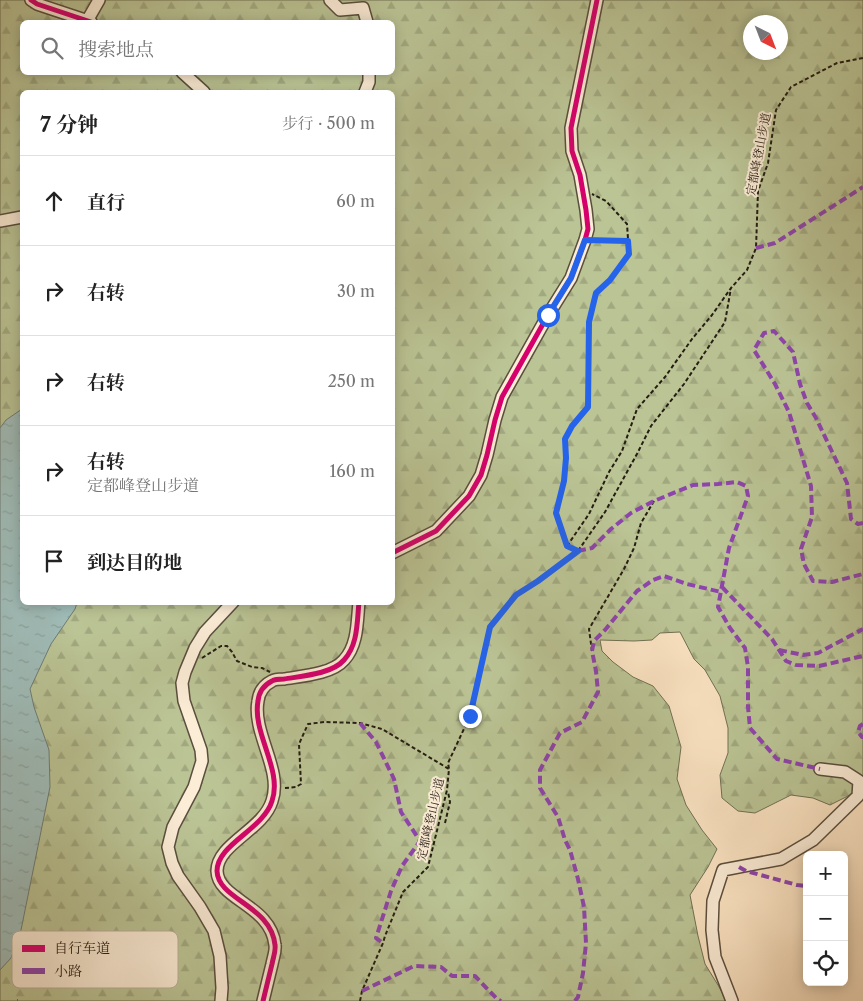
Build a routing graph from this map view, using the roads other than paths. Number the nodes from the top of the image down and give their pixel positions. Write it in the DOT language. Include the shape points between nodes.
graph roads {
  1 [pos="31,0"];
  2 [pos="99,0"];
  3 [pos="330,0"];
  4 [pos="597,0"];
  5 [pos="83,20"];
  6 [pos="90,20"];
  7 [pos="366,20"];
  8 [pos="185,75"];
  9 [pos="369,75"];
  10 [pos="202,90"];
  11 [pos="366,90"];
  12 [pos="20,217"];
  13 [pos="0,221"];
  14 [pos="395,552"];
  15 [pos="230,605"];
  16 [pos="359,605"];
  17 [pos="820,769"];
  18 [pos="221,1001"];
  19 [pos="263,1001"];
  20 [pos="732,1001"];
  1 -- 5 [label="street"];
  2 -- 6 [label="street"];
  3 -- 7 [label="street" via="340,10 363,8"];
  4 -- 14 [label="street" via="571,128 572,151 586,210 588,229 585,240 571,278 502,397 481,475 469,496 436,531"];
  8 -- 10 [label="street"];
  9 -- 11 [label="street"];
  12 -- 13 [label="street"];
  15 -- 18 [label="street" via="195,648 182,683 184,701 202,761 168,846 178,876 214,930 220,956"];
  16 -- 19 [label="street" via="355,641 340,665 326,671 272,681 260,691 257,703 259,722 275,781 273,799 260,822 222,854 218,862 219,880 226,890 257,912 273,935 276,948"];
  17 -- 20 [label="street" via="845,772 859,781 858,796 813,840 781,859 723,870 713,901 712,930 715,957"];
}
